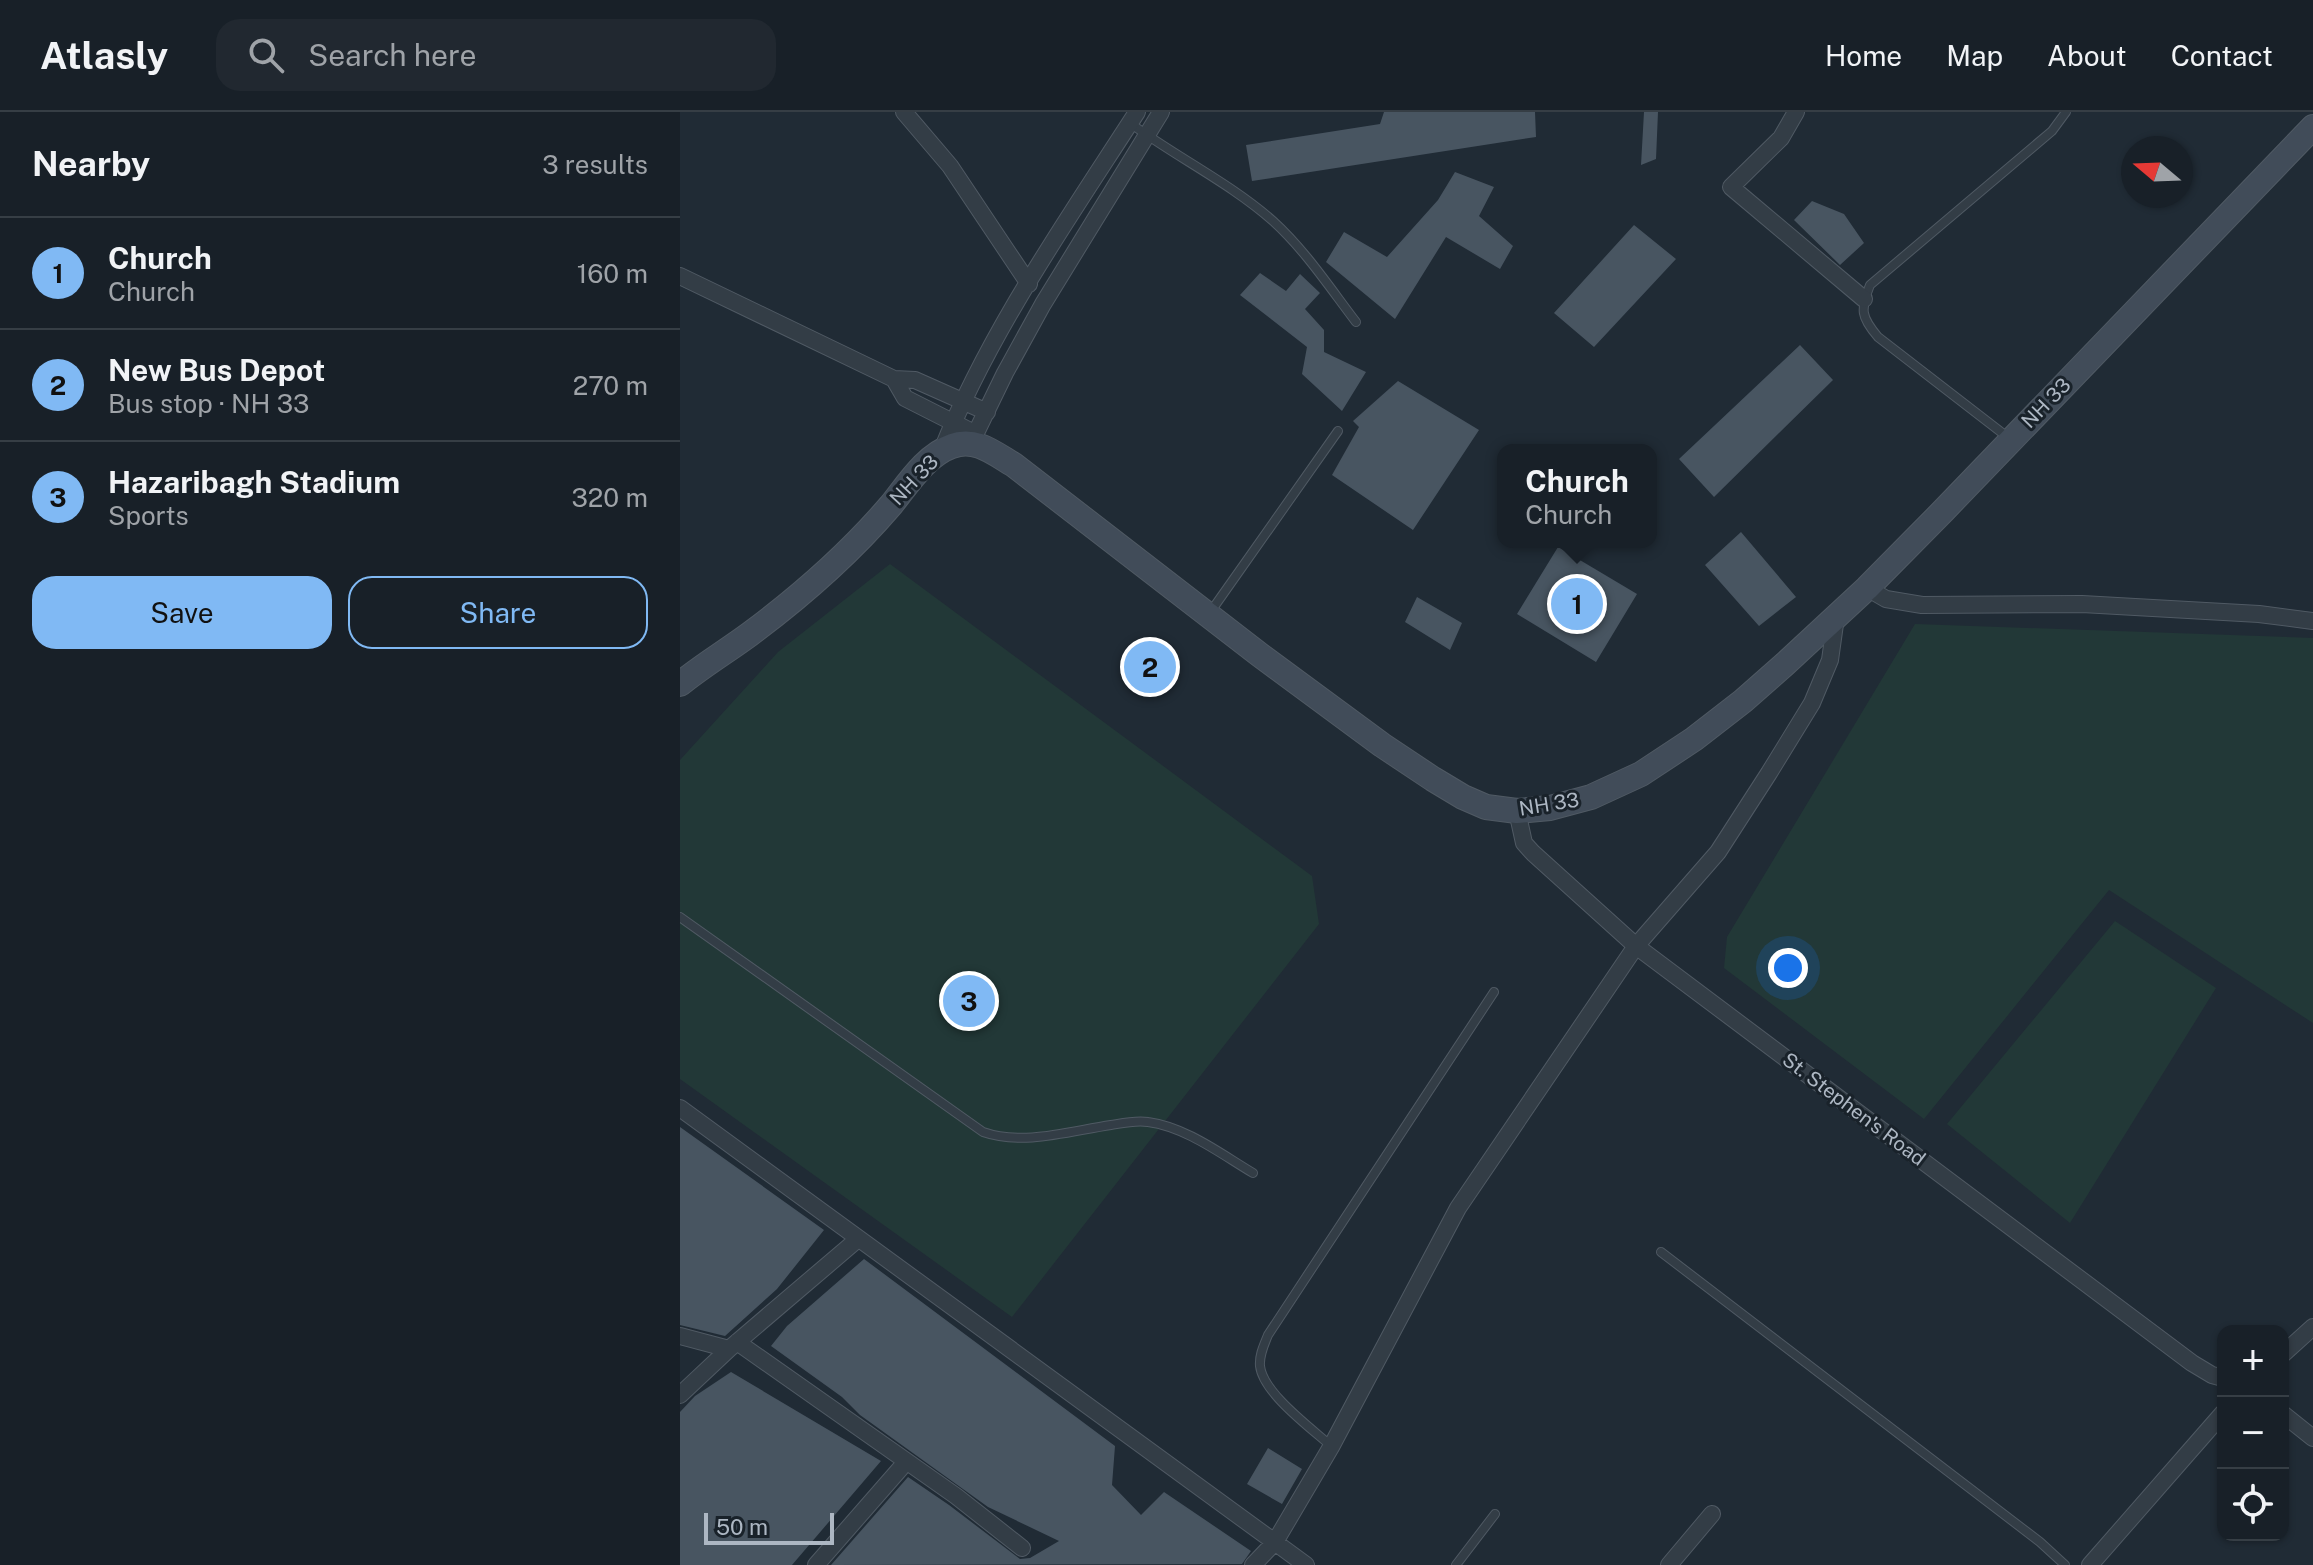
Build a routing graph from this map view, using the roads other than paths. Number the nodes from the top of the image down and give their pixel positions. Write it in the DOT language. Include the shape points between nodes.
graph roads {
  1 [pos="904,112"];
  2 [pos="1161,112"];
  3 [pos="1796,112"];
  4 [pos="2066,112"];
  5 [pos="1133,118"];
  6 [pos="2313,127"];
  7 [pos="1147,135"];
  8 [pos="680,276"];
  9 [pos="1029,284"];
  10 [pos="1864,299"];
  11 [pos="1356,322"];
  12 [pos="894,379"];
  13 [pos="963,402"];
  14 [pos="987,412"];
  15 [pos="953,423"];
  16 [pos="1338,431"];
  17 [pos="973,438"];
  18 [pos="2011,440"];
  19 [pos="942,450"];
  20 [pos="1867,588"];
  21 [pos="1208,615"];
  22 [pos="1836,617"];
  23 [pos="2313,621"];
  24 [pos="680,684"];
  25 [pos="1517,811"];
  26 [pos="680,917"];
  27 [pos="1636,946"];
  28 [pos="1494,992"];
  29 [pos="680,1108"];
  30 [pos="1253,1173"];
  31 [pos="858,1239"];
  32 [pos="1661,1252"];
  33 [pos="2313,1327"];
  34 [pos="680,1336"];
  35 [pos="733,1345"];
  36 [pos="2289,1349"];
  37 [pos="2217,1376"];
  38 [pos="680,1395"];
  39 [pos="2289,1419"];
  40 [pos="2217,1420"];
  41 [pos="2313,1438"];
  42 [pos="1331,1447"];
  43 [pos="906,1462"];
  44 [pos="1495,1514"];
  45 [pos="1712,1514"];
  46 [pos="1275,1542"];
  47 [pos="1022,1548"];
  48 [pos="816,1565"];
  49 [pos="1253,1565"];
  50 [pos="1306,1565"];
  51 [pos="1456,1565"];
  52 [pos="1669,1565"];
  53 [pos="2065,1565"];
  54 [pos="2090,1565"];
  1 -- 9 [label="street" via="950,166"];
  2 -- 7 [label="street"];
  3 -- 10 [label="street" via="1781,138 1731,187"];
  4 -- 10 [label="lane" via="2052,131 1870,285"];
  5 -- 7 [label="lane"];
  5 -- 9 [label="street"];
  6 -- 18 [label="main road, NH 33"];
  7 -- 11 [label="lane" via="1275,223"];
  7 -- 14 [label="street" via="1043,304"];
  8 -- 12 [label="street"];
  9 -- 13 [label="street"];
  10 -- 18 [label="lane" via="1867,323 1878,337"];
  12 -- 13 [label="street" via="915,380"];
  12 -- 15 [label="street" via="905,398"];
  13 -- 14 [label="street"];
  13 -- 15 [label="street"];
  14 -- 17 [label="street"];
  15 -- 17 [label="street"];
  15 -- 19 [label="street"];
  16 -- 21 [label="lane"];
  17 -- 19 [label="main road, NH 33"];
  17 -- 21 [label="main road, NH 33"];
  18 -- 20 [label="main road, NH 33"];
  19 -- 24 [label="main road, NH 33" via="799,596"];
  20 -- 22 [label="main road, NH 33"];
  20 -- 23 [label="street" via="1886,599 1922,605 2082,604"];
  21 -- 25 [label="main road, NH 33" via="1433,779 1486,807"];
  22 -- 25 [label="main road, NH 33" via="1743,701 1641,774 1591,797"];
  22 -- 27 [label="street" via="1830,660 1812,703 1718,852"];
  25 -- 27 [label="street, St. Stephen's Road" via="1524,843"];
  26 -- 30 [label="lane" via="983,1132 1024,1138 1152,1122 1181,1132"];
  27 -- 37 [label="street, St. Stephen's Road" via="2192,1363"];
  27 -- 42 [label="street" via="1458,1208"];
  28 -- 42 [label="lane" via="1261,1352 1266,1383"];
  29 -- 31 [label="street"];
  31 -- 35 [label="street"];
  31 -- 46 [label="street"];
  32 -- 53 [label="lane"];
  33 -- 36 [label="street"];
  34 -- 35 [label="street"];
  35 -- 38 [label="street"];
  35 -- 43 [label="street"];
  39 -- 41 [label="street"];
  40 -- 54 [label="street"];
  42 -- 46 [label="street"];
  43 -- 47 [label="street"];
  43 -- 48 [label="street"];
  44 -- 51 [label="lane"];
  45 -- 52 [label="street"];
  46 -- 49 [label="street"];
  46 -- 50 [label="street"];
}
